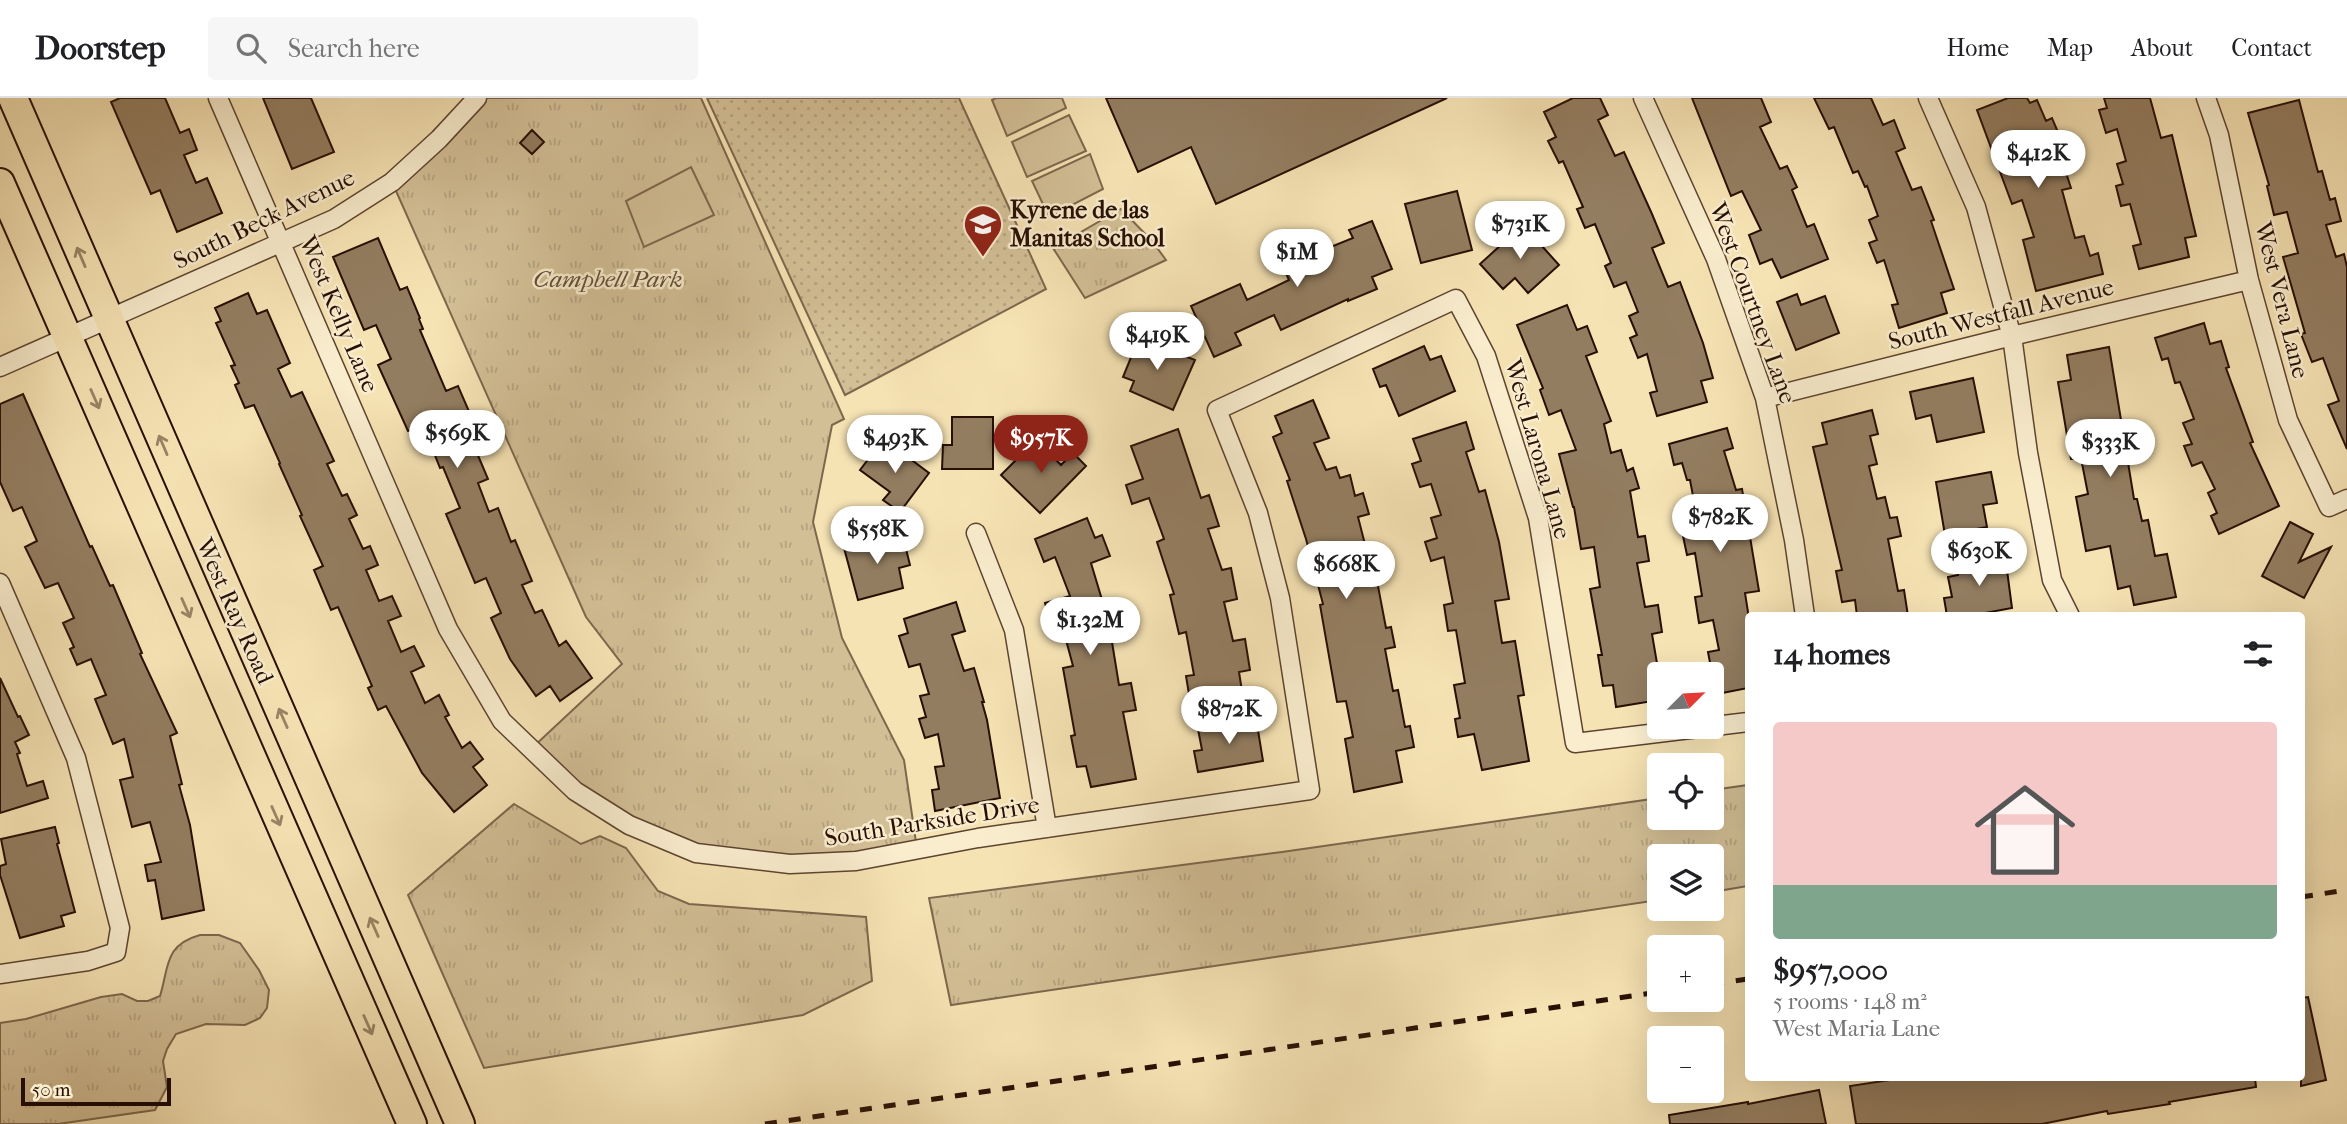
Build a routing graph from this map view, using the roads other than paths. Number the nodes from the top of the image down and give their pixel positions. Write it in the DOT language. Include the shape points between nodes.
graph roads {
  1 [pos="13,98"];
  2 [pos="218,98"];
  3 [pos="477,98"];
  4 [pos="1643,98"];
  5 [pos="1928,98"];
  6 [pos="2206,98"];
  7 [pos="0,183"];
  8 [pos="282,243"];
  9 [pos="2249,280"];
  10 [pos="87,328"];
  11 [pos="2012,336"];
  12 [pos="0,367"];
  13 [pos="1765,398"];
  14 [pos="2347,499"];
  15 [pos="976,534"];
  16 [pos="0,583"];
  17 [pos="1804,612"];
  18 [pos="2068,612"];
  19 [pos="1745,722"];
  20 [pos="1310,790"];
  21 [pos="575,791"];
  22 [pos="1047,828"];
  23 [pos="0,974"];
  24 [pos="412,1124"];
  25 [pos="460,1124"];
  10 -- 1 [label="main road, West Ray Road, one-way"];
  2 -- 8 [label="street, West Kelly Lane"];
  3 -- 8 [label="street, South Beck Avenue" via="392,182 334,219"];
  4 -- 13 [label="street, West Courtney Lane" via="1716,259"];
  5 -- 11 [label="street" via="1976,207"];
  6 -- 9 [label="street, West Vera Lane" via="2219,135"];
  7 -- 10 [label="main road, West Ray Road"];
  8 -- 10 [label="street, South Beck Avenue"];
  8 -- 21 [label="street, West Kelly Lane" via="447,629 502,721"];
  9 -- 11 [label="street, South Westfall Avenue"];
  9 -- 14 [label="street, West Vera Lane" via="2288,421 2329,507"];
  10 -- 12 [label="street, South Beck Avenue"];
  10 -- 24 [label="main road, West Ray Road, one-way"];
  25 -- 10 [label="main road, West Ray Road, one-way"];
  11 -- 13 [label="street, South Westfall Avenue"];
  11 -- 18 [label="street" via="2052,580"];
  13 -- 17 [label="street, West Courtney Lane"];
  15 -- 22 [label="street" via="1014,630"];
  16 -- 23 [label="street" via="76,758 120,928 116,952 88,961"];
  19 -- 20 [label="street, West Larona Lane" via="1575,743 1538,518 1486,356 1456,299 1217,410 1258,513 1280,598"];
  20 -- 22 [label="street, South Parkside Drive"];
  21 -- 22 [label="street, South Parkside Drive" via="629,825 696,853 790,864 856,862"];
}
